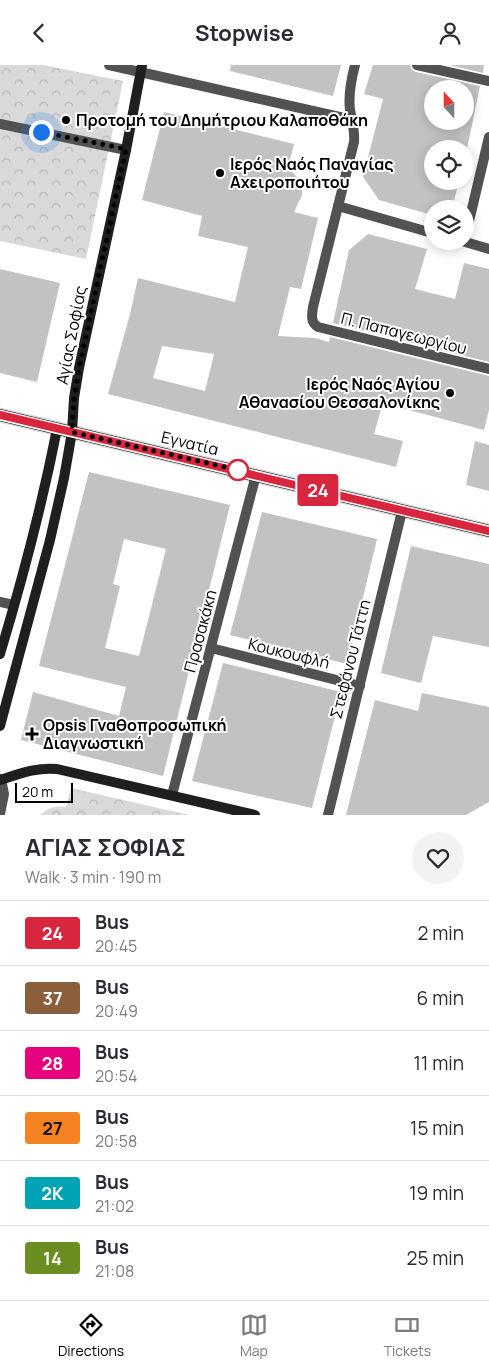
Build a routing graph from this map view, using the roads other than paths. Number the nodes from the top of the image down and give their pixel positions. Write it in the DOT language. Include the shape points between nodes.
graph roads {
  1 [pos="109,65"];
  2 [pos="355,65"];
  3 [pos="417,65"];
  4 [pos="141,69"];
  5 [pos="489,81"];
  6 [pos="353,120"];
  7 [pos="0,124"];
  8 [pos="489,137"];
  9 [pos="126,149"];
  10 [pos="474,200"];
  11 [pos="338,206"];
  12 [pos="424,231"];
  13 [pos="474,244"];
  14 [pos="489,249"];
  15 [pos="489,369"];
  16 [pos="0,415"];
  17 [pos="57,429"];
  18 [pos="72,432"];
  19 [pos="256,475"];
  20 [pos="402,511"];
  21 [pos="489,531"];
  22 [pos="0,602"];
  23 [pos="14,605"];
  24 [pos="211,648"];
  25 [pos="0,655"];
  26 [pos="360,686"];
  27 [pos="0,726"];
  28 [pos="0,777"];
  29 [pos="172,795"];
  30 [pos="0,814"];
  31 [pos="255,815"];
  32 [pos="328,815"];
  1 -- 4 [label="street"];
  2 -- 6 [label="street" via="349,91"];
  3 -- 5 [label="street"];
  4 -- 6 [label="street"];
  4 -- 9 [label="main road, Αγίας Σοφίας"];
  6 -- 11 [label="street" via="354,142"];
  7 -- 9 [label="street"];
  8 -- 10 [label="street"];
  9 -- 18 [label="main road, Αγίας Σοφίας" via="79,368"];
  11 -- 12 [label="street"];
  11 -- 15 [label="street, Π. Παπαγεωργίου" via="312,316 314,324"];
  13 -- 14 [label="street"];
  16 -- 17 [label="main road, Εγνατία"];
  17 -- 18 [label="main road, Εγνατία"];
  17 -- 23 [label="main road"];
  18 -- 19 [label="main road, Εγνατία"];
  18 -- 27 [label="main road, Αγίας Σοφίας" via="50,540"];
  19 -- 20 [label="main road, Εγνατία"];
  19 -- 24 [label="street, Πρασακάκη"];
  20 -- 21 [label="main road, Εγνατία"];
  20 -- 26 [label="street, Στεφάνου Τάττη"];
  22 -- 23 [label="street"];
  23 -- 25 [label="main road"];
  24 -- 26 [label="street, Κουκουφλή"];
  24 -- 29 [label="street, Πρασακάκη"];
  26 -- 32 [label="street, Στεφάνου Τάττη"];
  28 -- 29 [label="main road" via="44,768 57,769"];
  28 -- 30 [label="street" via="4,794"];
  29 -- 31 [label="main road"];
}
